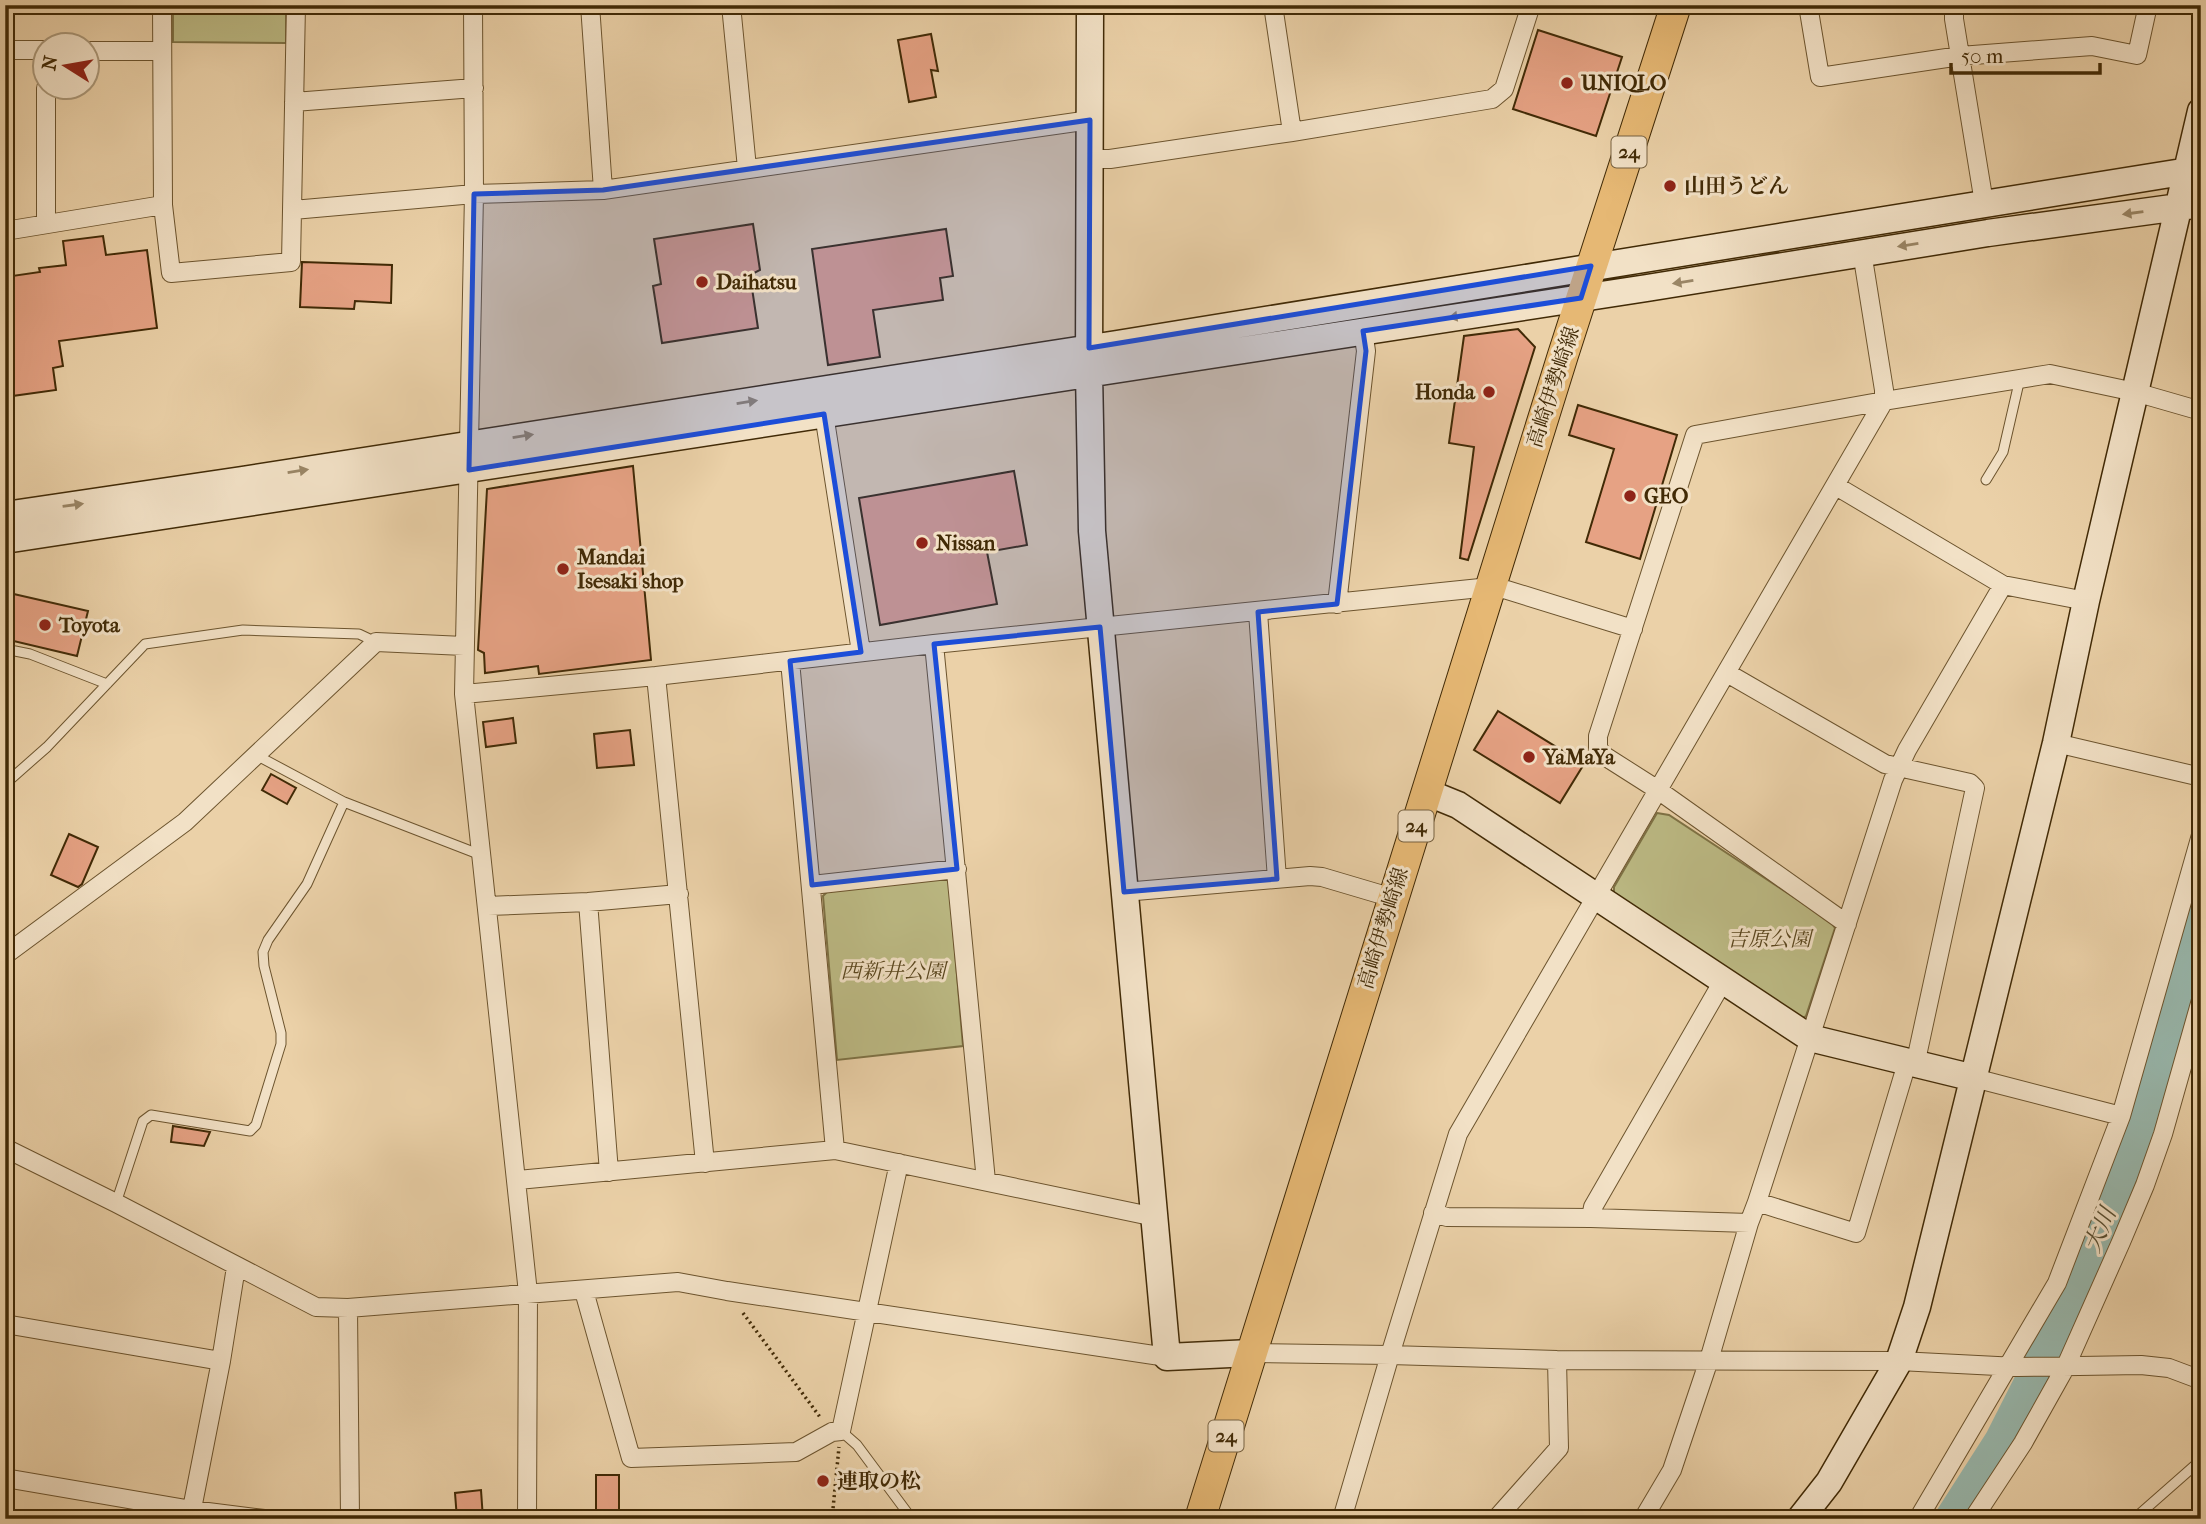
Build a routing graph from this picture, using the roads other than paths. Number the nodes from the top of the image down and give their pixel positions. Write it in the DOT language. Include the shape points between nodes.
graph roads {
  1 [pos="162,5"];
  2 [pos="296,5"];
  3 [pos="473,5"];
  4 [pos="590,5"];
  5 [pos="731,5"];
  6 [pos="1090,5"];
  7 [pos="1273,5"];
  8 [pos="1531,5"];
  9 [pos="1676,5"];
  10 [pos="1808,5"];
  11 [pos="1954,5"];
  12 [pos="2148,5"];
  13 [pos="5,50"];
  14 [pos="32,50"];
  15 [pos="102,51"];
  16 [pos="162,51"];
  17 [pos="1960,56"];
  18 [pos="474,88"];
  19 [pos="46,102"];
  20 [pos="294,102"];
  21 [pos="2201,111"];
  22 [pos="1090,120"];
  23 [pos="1292,132"];
  24 [pos="1090,159"];
  25 [pos="747,168"];
  26 [pos="2194,170"];
  27 [pos="603,190"];
  28 [pos="474,194"];
  29 [pos="1984,203"];
  30 [pos="163,205"];
  31 [pos="2190,205"];
  32 [pos="293,210"];
  33 [pos="46,224"];
  34 [pos="5,231"];
  35 [pos="1862,252"];
  36 [pos="1591,266"];
  37 [pos="1581,298"];
  38 [pos="1363,331"];
  39 [pos="1089,360"];
  40 [pos="2017,378"];
  41 [pos="2135,392"];
  42 [pos="1884,401"];
  43 [pos="2201,411"];
  44 [pos="824,414"];
  45 [pos="468,457"];
  46 [pos="1986,480"];
  47 [pos="1836,486"];
  48 [pos="5,515"];
  49 [pos="5,540"];
  50 [pos="2003,585"];
  51 [pos="1490,587"];
  52 [pos="2086,601"];
  53 [pos="1337,604"];
  54 [pos="1258,612"];
  55 [pos="1100,627"];
  56 [pos="1633,629"];
  57 [pos="376,642"];
  58 [pos="934,644"];
  59 [pos="464,646"];
  60 [pos="5,649"];
  61 [pos="861,652"];
  62 [pos="790,661"];
  63 [pos="1727,673"];
  64 [pos="656,676"];
  65 [pos="107,684"];
  66 [pos="464,694"];
  67 [pos="2056,743"];
  68 [pos="256,755"];
  69 [pos="1899,766"];
  70 [pos="2201,777"];
  71 [pos="5,784"];
  72 [pos="1658,790"];
  73 [pos="1426,792"];
  74 [pos="344,802"];
  75 [pos="2201,835"];
  76 [pos="481,855"];
  77 [pos="957,869"];
  78 [pos="1277,878"];
  79 [pos="812,886"];
  80 [pos="1124,892"];
  81 [pos="679,894"];
  82 [pos="1597,896"];
  83 [pos="1392,898"];
  84 [pos="587,902"];
  85 [pos="488,906"];
  86 [pos="1847,924"];
  87 [pos="5,955"];
  88 [pos="1723,981"];
  89 [pos="2201,1000"];
  90 [pos="2195,1034"];
  91 [pos="1810,1038"];
  92 [pos="1911,1064"];
  93 [pos="1974,1078"];
  94 [pos="2121,1116"];
  95 [pos="5,1148"];
  96 [pos="835,1150"];
  97 [pos="705,1163"];
  98 [pos="899,1163"];
  99 [pos="609,1172"];
  100 [pos="518,1180"];
  101 [pos="986,1181"];
  102 [pos="1757,1202"];
  103 [pos="116,1203"];
  104 [pos="1433,1213"];
  105 [pos="1155,1217"];
  106 [pos="1591,1218"];
  107 [pos="1749,1223"];
  108 [pos="236,1267"];
  109 [pos="584,1291"];
  110 [pos="528,1293"];
  111 [pos="348,1308"];
  112 [pos="868,1313"];
  113 [pos="5,1324"];
  114 [pos="1251,1353"];
  115 [pos="1390,1355"];
  116 [pos="1167,1357"];
  117 [pos="1557,1360"];
  118 [pos="1709,1360"];
  119 [pos="221,1361"];
  120 [pos="1899,1362"];
  121 [pos="2012,1367"];
  122 [pos="2061,1367"];
  123 [pos="2199,1377"];
  124 [pos="836,1432"];
  125 [pos="2201,1460"];
  126 [pos="5,1478"];
  127 [pos="191,1514"];
  128 [pos="264,1519"];
  129 [pos="350,1519"];
  130 [pos="527,1519"];
  131 [pos="912,1519"];
  132 [pos="1200,1519"];
  133 [pos="1342,1519"];
  134 [pos="1496,1519"];
  135 [pos="1643,1519"];
  136 [pos="1800,1519"];
  137 [pos="1919,1519"];
  138 [pos="1973,1519"];
  139 [pos="2134,1519"];
  1 -- 16 [label="street"];
  2 -- 20 [label="street"];
  3 -- 18 [label="street"];
  4 -- 27 [label="street"];
  5 -- 25 [label="street"];
  6 -- 22 [label="street"];
  7 -- 23 [label="street"];
  8 -- 23 [label="street" via="1504,89 1492,99"];
  9 -- 36 [label="main road, 24"];
  10 -- 17 [label="street" via="1820,78"];
  11 -- 17 [label="street"];
  12 -- 17 [label="street" via="2137,55 2092,46"];
  13 -- 14 [label="street"];
  15 -- 16 [label="street"];
  16 -- 30 [label="street"];
  17 -- 29 [label="street"];
  18 -- 20 [label="street"];
  18 -- 28 [label="street"];
  19 -- 33 [label="street"];
  20 -- 32 [label="street"];
  21 -- 26 [label="street"];
  22 -- 24 [label="street"];
  22 -- 25 [label="street"];
  23 -- 24 [label="street"];
  24 -- 39 [label="street"];
  25 -- 27 [label="street"];
  26 -- 29 [label="street"];
  26 -- 31 [label="street"];
  27 -- 28 [label="street"];
  28 -- 32 [label="street"];
  28 -- 45 [label="street"];
  29 -- 36 [label="street"];
  30 -- 32 [label="street" via="171,272 291,262"];
  30 -- 33 [label="street"];
  31 -- 35 [label="street, one-way"];
  31 -- 41 [label="street"];
  33 -- 34 [label="street"];
  35 -- 37 [label="street, one-way"];
  35 -- 42 [label="street"];
  36 -- 37 [label="main road, 24"];
  36 -- 39 [label="street"];
  37 -- 38 [label="street, one-way"];
  37 -- 51 [label="main road, 高崎伊勢崎線 / 24"];
  38 -- 39 [label="street"];
  38 -- 53 [label="street" via="1366,351"];
  39 -- 44 [label="street"];
  45 -- 39 [label="street, one-way"];
  39 -- 55 [label="street"];
  40 -- 41 [label="street" via="2050,374"];
  40 -- 42 [label="street"];
  40 -- 46 [label="lane" via="2003,453"];
  41 -- 43 [label="street"];
  41 -- 52 [label="street"];
  42 -- 47 [label="street"];
  42 -- 56 [label="street" via="1695,435"];
  44 -- 45 [label="street"];
  44 -- 61 [label="street"];
  48 -- 45 [label="street, one-way"];
  45 -- 49 [label="street"];
  45 -- 59 [label="street"];
  47 -- 50 [label="street"];
  47 -- 63 [label="street"];
  50 -- 52 [label="street"];
  50 -- 69 [label="street"];
  51 -- 53 [label="street"];
  51 -- 56 [label="street"];
  51 -- 73 [label="main road, 高崎伊勢崎線 / 24"];
  52 -- 67 [label="street"];
  53 -- 54 [label="street"];
  54 -- 55 [label="street"];
  54 -- 78 [label="street"];
  55 -- 58 [label="street"];
  55 -- 80 [label="street"];
  56 -- 72 [label="street" via="1598,748"];
  57 -- 59 [label="street"];
  57 -- 65 [label="lane" via="359,634 243,630 163,641 145,644"];
  57 -- 68 [label="street"];
  58 -- 61 [label="street"];
  58 -- 77 [label="street"];
  59 -- 66 [label="street"];
  60 -- 65 [label="lane"];
  61 -- 62 [label="street"];
  62 -- 64 [label="street"];
  62 -- 79 [label="street"];
  63 -- 69 [label="street" via="1885,764"];
  63 -- 72 [label="street"];
  64 -- 66 [label="street"];
  64 -- 81 [label="street"];
  65 -- 71 [label="lane"];
  66 -- 76 [label="street"];
  67 -- 70 [label="street"];
  67 -- 93 [label="street"];
  68 -- 74 [label="lane"];
  68 -- 87 [label="street" via="185,822"];
  69 -- 86 [label="street"];
  69 -- 92 [label="street" via="1976,788"];
  72 -- 82 [label="street"];
  72 -- 86 [label="street"];
  73 -- 82 [label="street" via="1458,805"];
  73 -- 83 [label="main road, 高崎伊勢崎線 / 24"];
  74 -- 76 [label="lane"];
  74 -- 103 [label="lane" via="307,884 263,952 281,1044 256,1125 250,1131 151,1115 143,1121"];
  75 -- 94 [label="street"];
  76 -- 85 [label="street"];
  77 -- 79 [label="street"];
  77 -- 101 [label="street"];
  78 -- 80 [label="street"];
  78 -- 83 [label="street" via="1322,877"];
  79 -- 96 [label="street"];
  80 -- 105 [label="street"];
  81 -- 84 [label="street"];
  81 -- 97 [label="street"];
  82 -- 88 [label="street"];
  82 -- 104 [label="street" via="1458,1134"];
  83 -- 114 [label="main road, 高崎伊勢崎線 / 24"];
  84 -- 85 [label="street"];
  84 -- 99 [label="street"];
  85 -- 100 [label="street"];
  86 -- 91 [label="street"];
  88 -- 91 [label="street"];
  88 -- 106 [label="street" via="1593,1207"];
  89 -- 90 [label="street"];
  90 -- 122 [label="street" via="2145,1185"];
  91 -- 92 [label="street"];
  91 -- 102 [label="street"];
  92 -- 93 [label="street"];
  92 -- 102 [label="street" via="1856,1233"];
  93 -- 94 [label="street"];
  93 -- 120 [label="street"];
  94 -- 121 [label="street" via="2057,1283"];
  95 -- 103 [label="street"];
  96 -- 97 [label="street"];
  96 -- 98 [label="street"];
  97 -- 99 [label="street"];
  98 -- 101 [label="street"];
  98 -- 112 [label="street"];
  99 -- 100 [label="street"];
  100 -- 110 [label="street"];
  101 -- 105 [label="street"];
  102 -- 107 [label="street"];
  103 -- 108 [label="street"];
  104 -- 106 [label="street" via="1447,1217"];
  104 -- 115 [label="street"];
  105 -- 116 [label="street"];
  106 -- 107 [label="street"];
  107 -- 118 [label="street"];
  108 -- 111 [label="street" via="316,1307"];
  108 -- 119 [label="street"];
  109 -- 110 [label="street"];
  109 -- 112 [label="street" via="678,1282"];
  109 -- 124 [label="street" via="631,1458 796,1452"];
  110 -- 111 [label="street"];
  110 -- 130 [label="street"];
  111 -- 129 [label="street"];
  112 -- 116 [label="street"];
  112 -- 124 [label="street"];
  113 -- 119 [label="street"];
  114 -- 115 [label="street"];
  114 -- 116 [label="street"];
  114 -- 132 [label="main road, 高崎伊勢崎線 / 24"];
  115 -- 117 [label="street"];
  115 -- 133 [label="street"];
  117 -- 118 [label="street"];
  117 -- 134 [label="street" via="1559,1448"];
  118 -- 120 [label="street"];
  118 -- 135 [label="street" via="1672,1470"];
  119 -- 127 [label="street"];
  120 -- 121 [label="street"];
  120 -- 136 [label="street" via="1829,1482"];
  121 -- 122 [label="street"];
  121 -- 137 [label="street"];
  122 -- 123 [label="street" via="2141,1365"];
  122 -- 138 [label="street" via="2023,1443"];
  124 -- 131 [label="lane" via="857,1445"];
  125 -- 139 [label="lane"];
  126 -- 127 [label="street"];
  127 -- 128 [label="street"];
}
